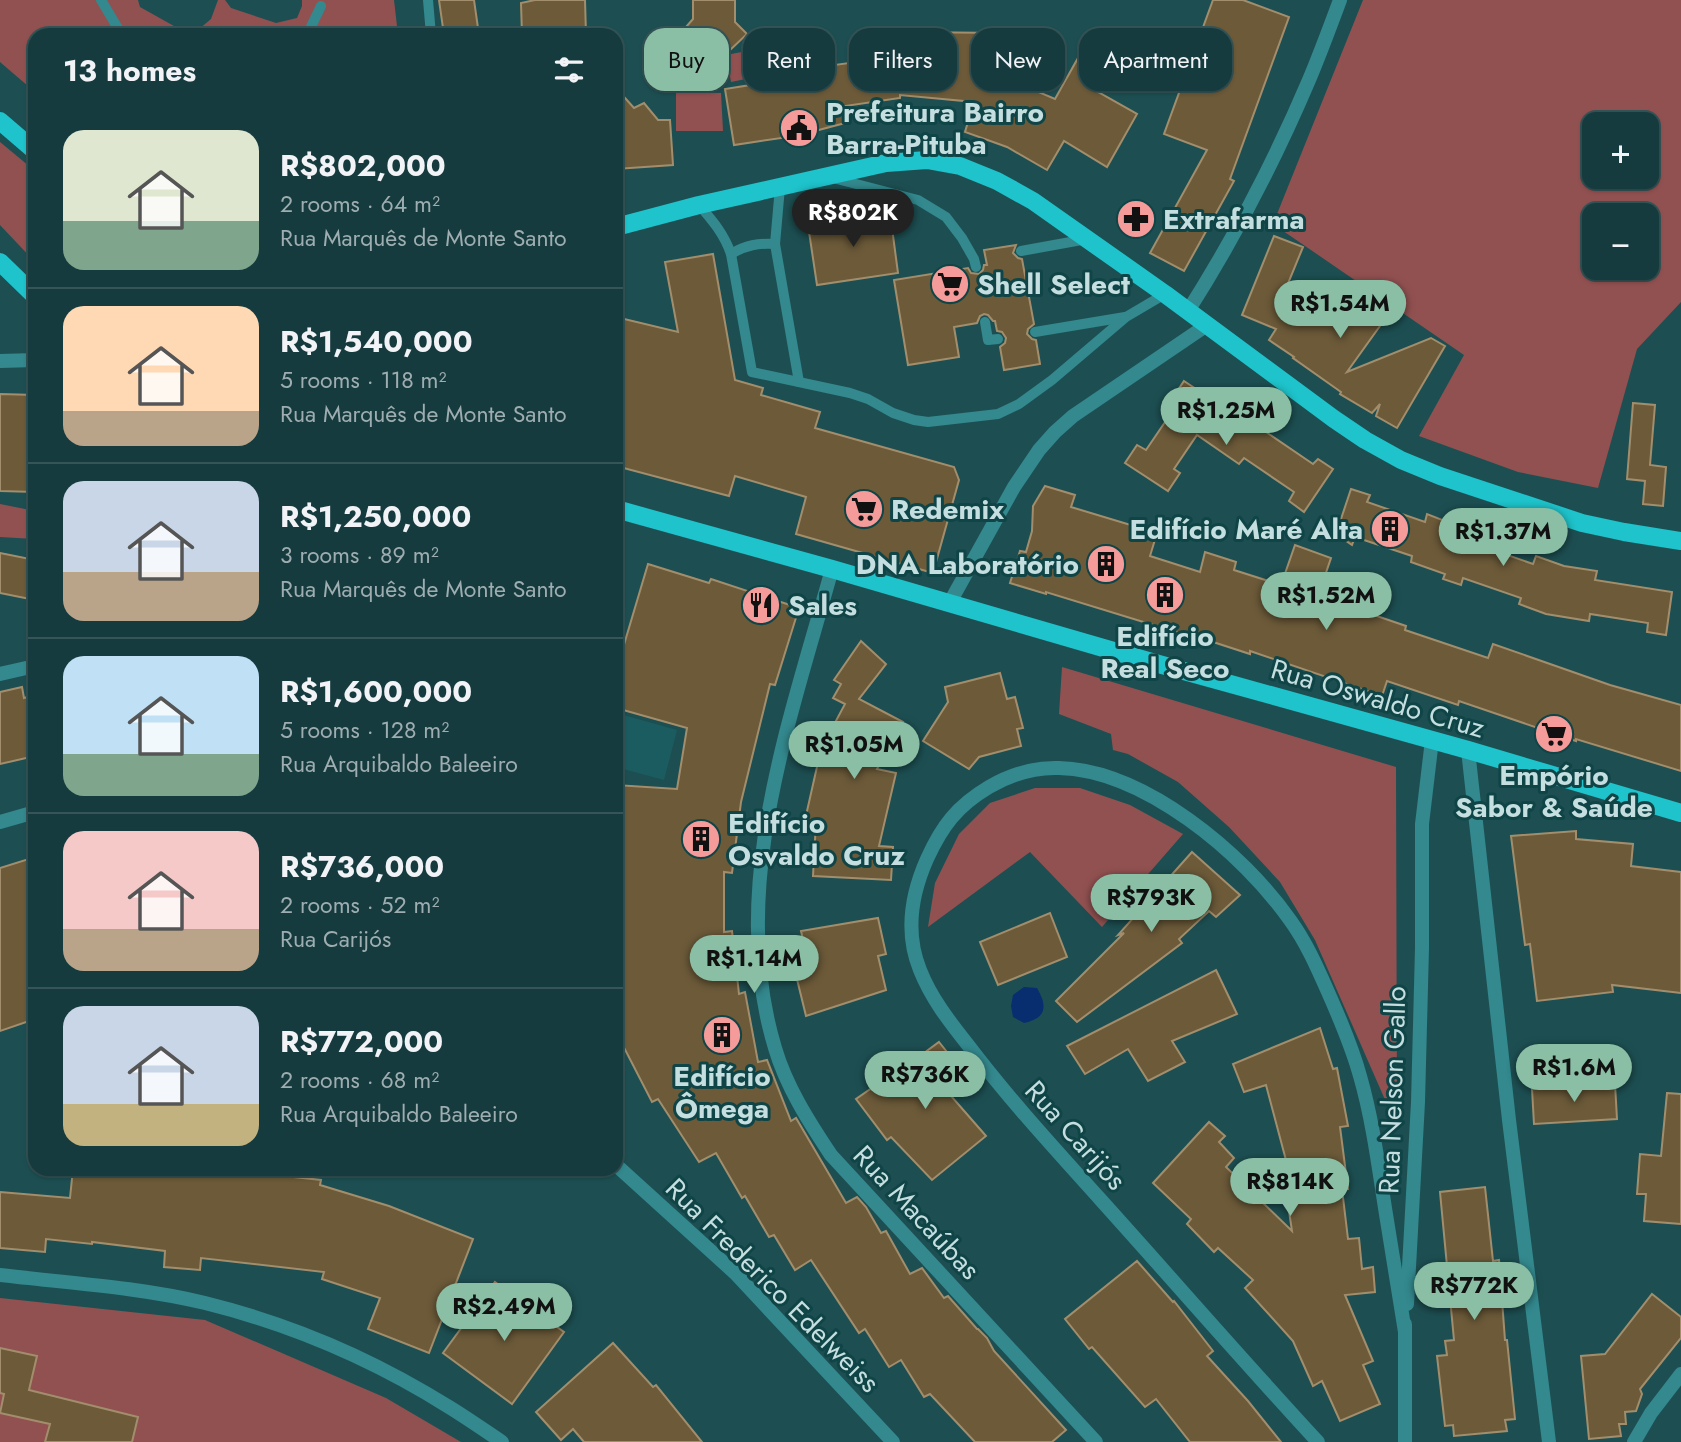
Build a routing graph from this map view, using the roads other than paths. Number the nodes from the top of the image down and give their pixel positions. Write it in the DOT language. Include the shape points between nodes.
graph roads {
  1 [pos="101,0"];
  2 [pos="428,0"];
  3 [pos="1340,0"];
  4 [pos="321,6"];
  5 [pos="118,28"];
  6 [pos="310,28"];
  7 [pos="430,28"];
  8 [pos="0,121"];
  9 [pos="28,144"];
  10 [pos="827,177"];
  11 [pos="780,187"];
  12 [pos="699,205"];
  13 [pos="623,225"];
  14 [pos="1087,239"];
  15 [pos="775,244"];
  16 [pos="1021,251"];
  17 [pos="731,254"];
  18 [pos="978,261"];
  19 [pos="0,262"];
  20 [pos="28,289"];
  21 [pos="1165,293"];
  22 [pos="1188,310"];
  23 [pos="1126,317"];
  24 [pos="985,322"];
  25 [pos="1207,325"];
  26 [pos="1035,332"];
  27 [pos="998,339"];
  28 [pos="28,360"];
  29 [pos="0,361"];
  30 [pos="799,382"];
  31 [pos="623,511"];
  32 [pos="1681,541"];
  33 [pos="832,569"];
  34 [pos="949,604"];
  35 [pos="28,668"];
  36 [pos="0,674"];
  37 [pos="1432,740"];
  38 [pos="1468,750"];
  39 [pos="28,813"];
  40 [pos="1681,813"];
  41 [pos="0,822"];
  42 [pos="623,1171"];
  43 [pos="0,1275"];
  44 [pos="1405,1332"];
  45 [pos="1681,1374"];
  46 [pos="502,1442"];
  47 [pos="892,1442"];
  48 [pos="1096,1442"];
  49 [pos="1318,1442"];
  50 [pos="1405,1442"];
  51 [pos="1549,1442"];
  52 [pos="1634,1442"];
  1 -- 5 [label="lane"];
  2 -- 7 [label="lane"];
  3 -- 22 [label="street" via="1262,184"];
  4 -- 6 [label="lane"];
  8 -- 9 [label="main road"];
  10 -- 11 [label="main road"];
  10 -- 14 [label="main road" via="886,163 927,160 960,166 1032,201"];
  10 -- 18 [label="lane" via="918,200 946,217"];
  11 -- 12 [label="main road"];
  11 -- 15 [label="lane"];
  12 -- 13 [label="main road"];
  12 -- 17 [label="lane" via="718,227"];
  14 -- 16 [label="lane"];
  14 -- 21 [label="main road"];
  15 -- 17 [label="lane" via="745,246"];
  15 -- 30 [label="lane"];
  17 -- 30 [label="lane" via="752,372"];
  19 -- 20 [label="main road"];
  21 -- 22 [label="main road"];
  21 -- 23 [label="lane"];
  22 -- 25 [label="main road"];
  23 -- 26 [label="lane"];
  23 -- 30 [label="lane" via="1052,380 998,414 914,420 850,393"];
  24 -- 27 [label="lane" via="988,340"];
  25 -- 32 [label="main road" via="1334,419 1401,460 1582,523"];
  25 -- 34 [label="street" via="1073,416 1038,450"];
  28 -- 29 [label="street"];
  31 -- 33 [label="main road, Rua Oswaldo Cruz"];
  33 -- 34 [label="main road, Rua Oswaldo Cruz"];
  33 -- 48 [label="street, Rua Macaúbas" via="783,747 758,891 757,948 775,1049 792,1089 831,1155"];
  34 -- 37 [label="main road, Rua Oswaldo Cruz"];
  35 -- 36 [label="street"];
  37 -- 38 [label="main road, Rua Oswaldo Cruz"];
  37 -- 44 [label="street, Rua Nelson Gallo" via="1422,824 1418,1102"];
  38 -- 40 [label="main road, Rua Oswaldo Cruz"];
  38 -- 51 [label="street"];
  39 -- 41 [label="street"];
  42 -- 47 [label="street, Rua Frederico Edelweiss" via="735,1273"];
  43 -- 46 [label="street" via="138,1290 268,1322 389,1374"];
  44 -- 49 [label="street, Rua Carijós" via="1360,1075 1314,961 1269,892 1185,816 1119,782 1059,768 1028,771 973,797 936,838 912,903 910,932 918,966 933,998 993,1079"];
  44 -- 50 [label="street, Rua Nelson Gallo"];
  45 -- 52 [label="street"];
}
